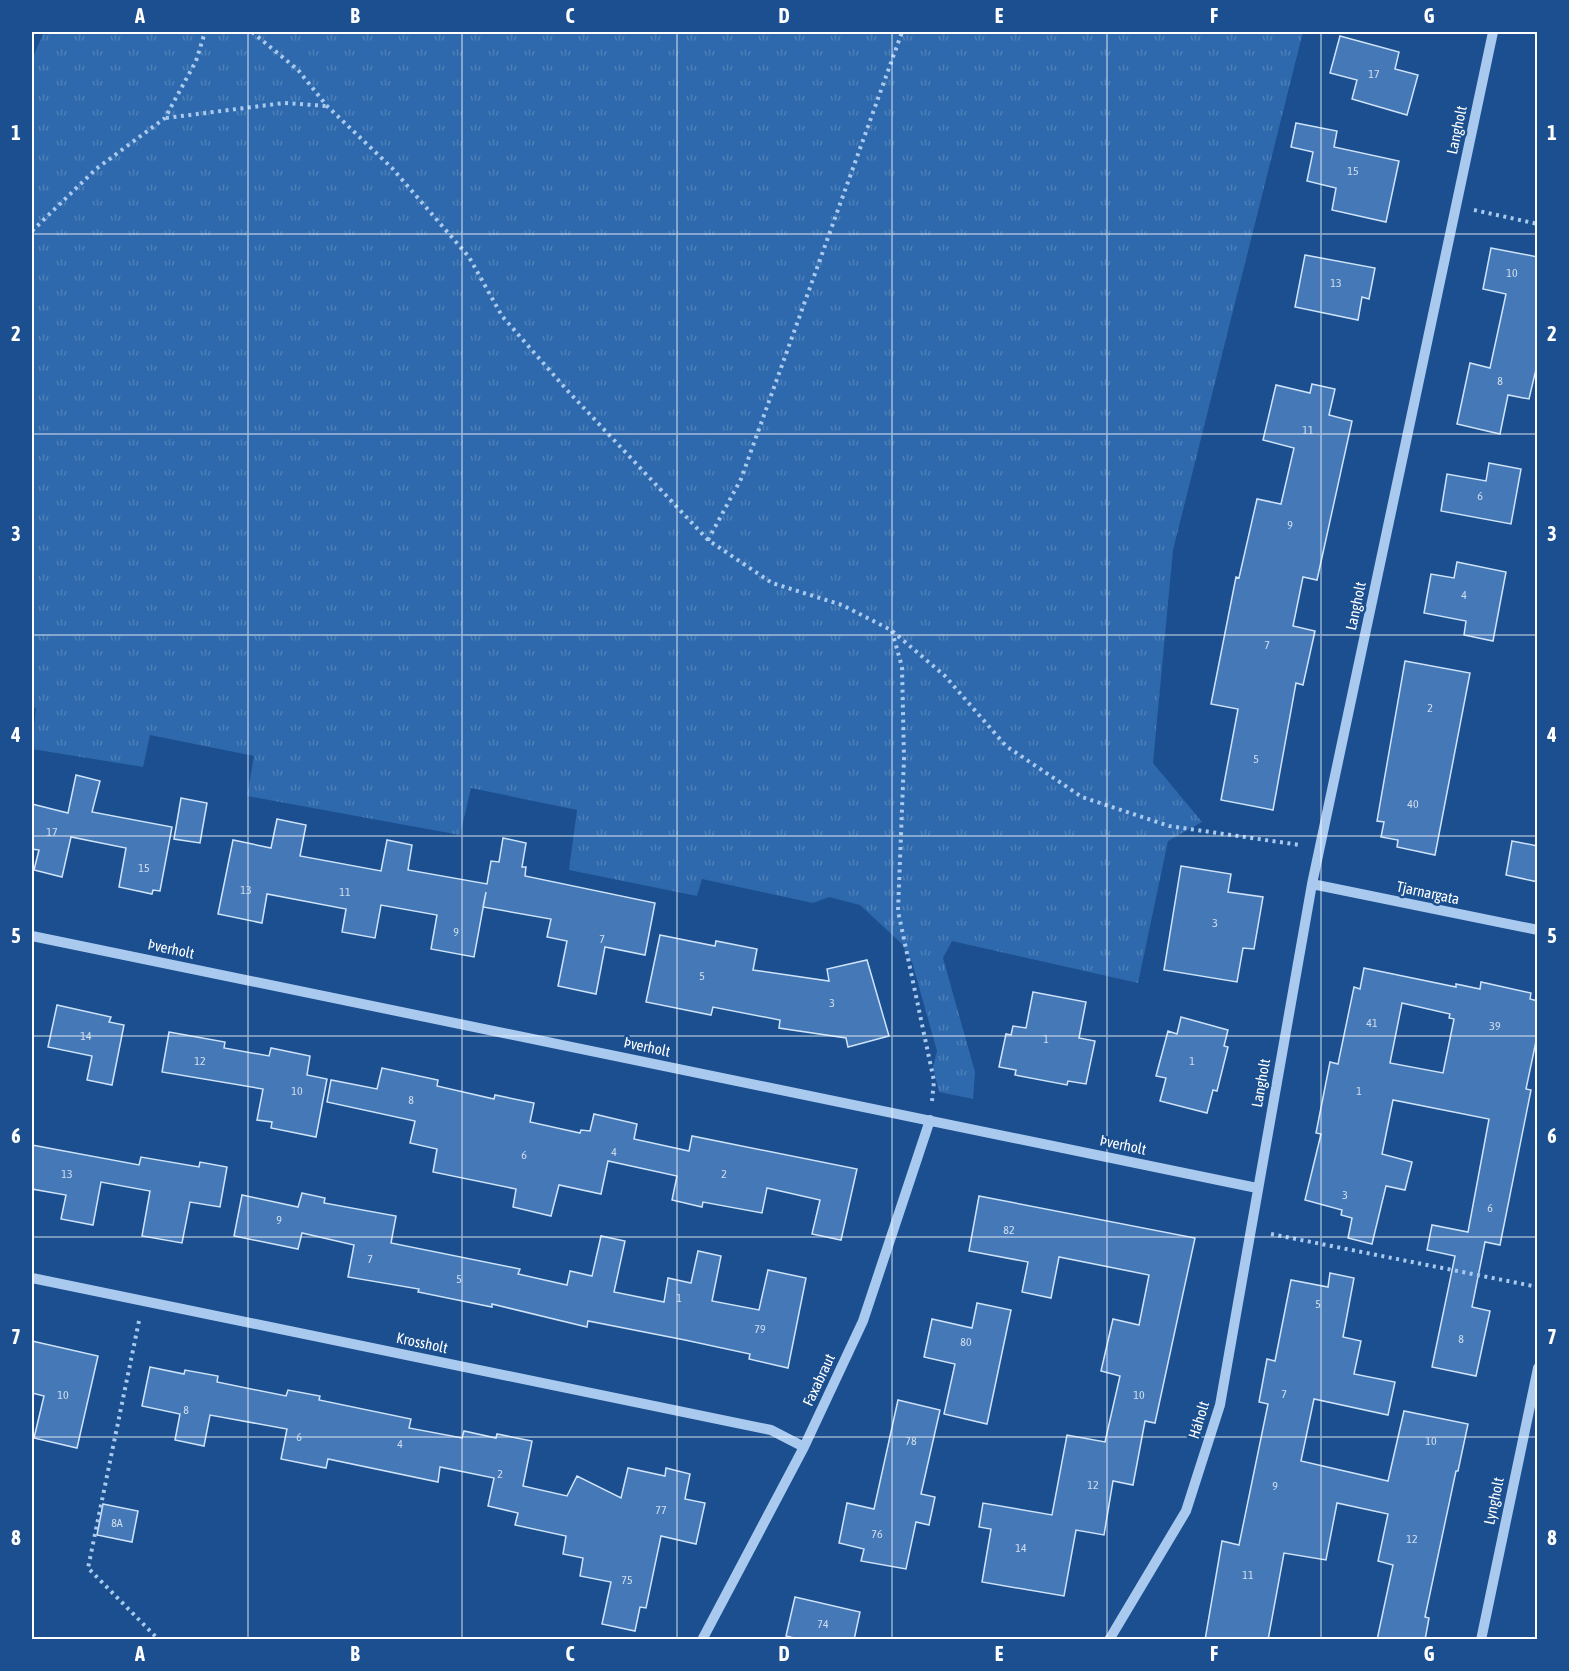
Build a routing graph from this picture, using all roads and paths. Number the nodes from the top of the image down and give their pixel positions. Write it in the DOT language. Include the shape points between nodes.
graph roads {
  1 [pos="205,32"];
  2 [pos="252,32"];
  3 [pos="902,32"];
  4 [pos="1493,32"];
  5 [pos="327,106"];
  6 [pos="165,118"];
  7 [pos="1456,206"];
  8 [pos="1538,224"];
  9 [pos="32,231"];
  10 [pos="708,540"];
  11 [pos="891,630"];
  12 [pos="1320,848"];
  13 [pos="1312,884"];
  14 [pos="1538,930"];
  15 [pos="32,936"];
  16 [pos="930,1120"];
  17 [pos="1257,1188"];
  18 [pos="1250,1230"];
  19 [pos="32,1278"];
  20 [pos="1538,1287"];
  21 [pos="143,1300"];
  22 [pos="1538,1368"];
  23 [pos="804,1447"];
  24 [pos="159,1640"];
  25 [pos="702,1640"];
  26 [pos="1109,1640"];
  27 [pos="1481,1640"];
  1 -- 6 [label="path" via="196,61"];
  2 -- 5 [label="path" via="298,70"];
  3 -- 10 [label="path" via="741,479"];
  4 -- 7 [label="street, Langholt"];
  5 -- 6 [label="path" via="284,103"];
  5 -- 10 [label="path" via="392,168 469,257 502,316"];
  6 -- 9 [label="path" via="96,169"];
  7 -- 8 [label="path"];
  7 -- 12 [label="street, Langholt"];
  10 -- 11 [label="path" via="772,583 842,604"];
  11 -- 12 [label="path" via="945,676 1006,747 1082,797 1169,826"];
  11 -- 16 [label="path" via="902,667 904,758 898,911 934,1081"];
  12 -- 13 [label="street, Langholt"];
  13 -- 14 [label="street, Tjarnargata"];
  13 -- 17 [label="street, Langholt"];
  15 -- 16 [label="street, Þverholt"];
  16 -- 17 [label="street, Þverholt"];
  16 -- 23 [label="street, Faxabraut" via="864,1320"];
  17 -- 18 [label="street, Háholt"];
  18 -- 20 [label="path"];
  18 -- 26 [label="street, Háholt" via="1220,1405 1186,1511"];
  19 -- 21 [label="street, Krossholt"];
  21 -- 23 [label="street, Krossholt" via="771,1430"];
  21 -- 24 [label="path" via="88,1568"];
  22 -- 27 [label="street, Lyngholt"];
  23 -- 25 [label="street, Faxabraut"];
}
